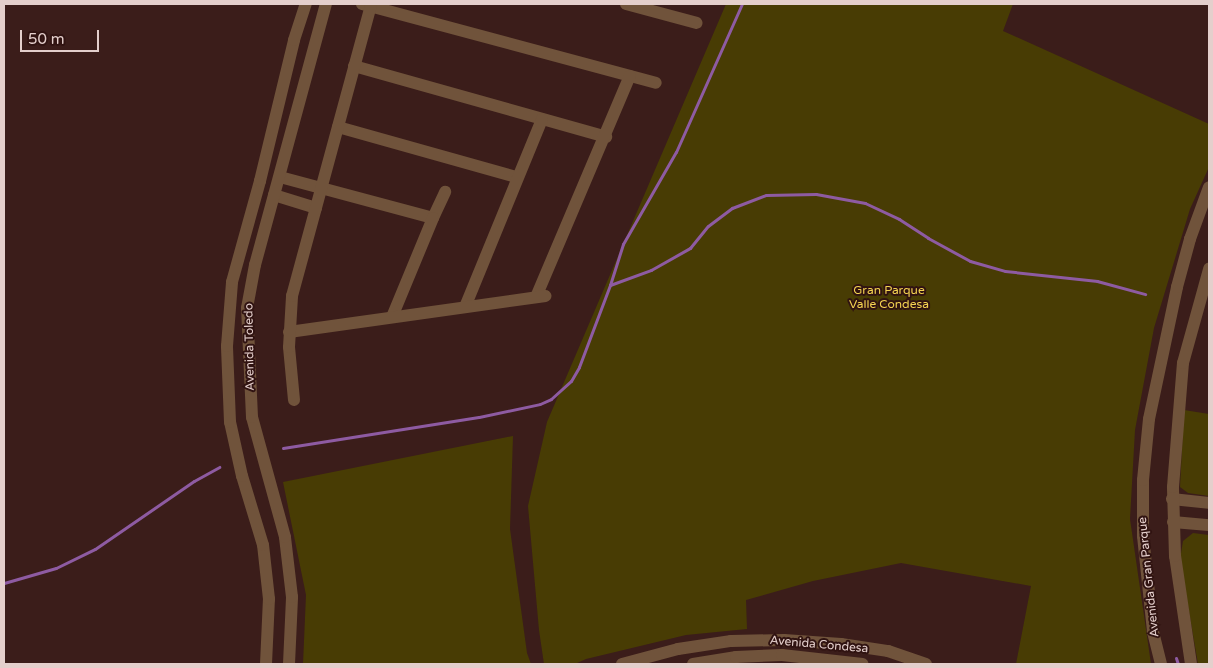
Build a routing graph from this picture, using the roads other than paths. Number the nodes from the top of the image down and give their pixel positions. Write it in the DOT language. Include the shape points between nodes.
graph roads {
  1 [pos="306,4"];
  2 [pos="326,4"];
  3 [pos="626,4"];
  4 [pos="366,5"];
  5 [pos="662,8"];
  6 [pos="697,23"];
  7 [pos="354,66"];
  8 [pos="630,76"];
  9 [pos="656,83"];
  10 [pos="542,119"];
  11 [pos="338,127"];
  12 [pos="606,137"];
  13 [pos="516,177"];
  14 [pos="260,181"];
  15 [pos="277,186"];
  16 [pos="1209,187"];
  17 [pos="321,188"];
  18 [pos="445,192"];
  19 [pos="316,208"];
  20 [pos="432,218"];
  21 [pos="1209,269"];
  22 [pos="465,307"];
  23 [pos="1171,311"];
  24 [pos="392,317"];
  25 [pos="1194,318"];
  26 [pos="289,332"];
  27 [pos="294,400"];
  28 [pos="1172,499"];
  29 [pos="1209,503"];
  30 [pos="1173,522"];
  31 [pos="1209,525"];
  32 [pos="266,664"];
  33 [pos="289,664"];
  34 [pos="622,664"];
  35 [pos="693,664"];
  36 [pos="862,664"];
  37 [pos="926,664"];
  38 [pos="1161,664"];
  39 [pos="1191,664"];
  1 -- 14 [label="street, Avenida Toledo" via="294,40"];
  2 -- 15 [label="street, Avenida Toledo"];
  3 -- 5 [label="street"];
  4 -- 7 [label="street"];
  4 -- 8 [label="street"];
  5 -- 6 [label="street"];
  7 -- 10 [label="street"];
  7 -- 11 [label="street"];
  8 -- 9 [label="street"];
  8 -- 12 [label="street"];
  10 -- 12 [label="street"];
  10 -- 13 [label="street"];
  11 -- 13 [label="street"];
  11 -- 17 [label="street"];
  12 -- 22 [label="street" via="540,297"];
  13 -- 22 [label="street"];
  14 -- 15 [label="street"];
  14 -- 32 [label="street, Avenida Toledo" via="232,282 227,346 230,422 264,554 269,599"];
  15 -- 17 [label="street"];
  15 -- 19 [label="street"];
  15 -- 33 [label="street, Avenida Toledo" via="247,308 248,357 252,417 285,537 292,597"];
  16 -- 23 [label="street, Avenida Gran Parque" via="1190,239"];
  17 -- 19 [label="street"];
  17 -- 20 [label="street"];
  18 -- 20 [label="street"];
  19 -- 26 [label="street" via="292,296"];
  20 -- 24 [label="street"];
  21 -- 25 [label="street"];
  22 -- 24 [label="street"];
  23 -- 25 [label="street"];
  23 -- 38 [label="street, Avenida Gran Parque" via="1149,419 1143,480 1143,536 1153,631"];
  24 -- 26 [label="street"];
  25 -- 28 [label="street" via="1183,363"];
  26 -- 27 [label="street"];
  28 -- 29 [label="street"];
  28 -- 30 [label="street"];
  30 -- 31 [label="street"];
  30 -- 39 [label="street"];
  34 -- 37 [label="street, Avenida Condesa" via="678,649 731,641 784,640 888,651"];
  35 -- 36 [label="street, Avenida Condesa" via="736,657 782,655"];
}
